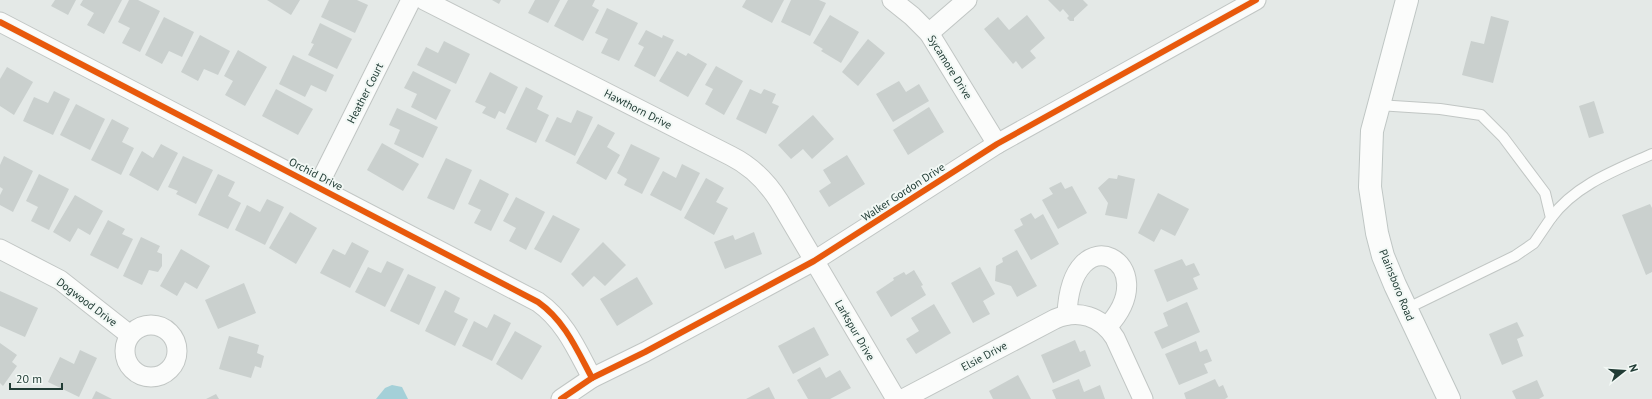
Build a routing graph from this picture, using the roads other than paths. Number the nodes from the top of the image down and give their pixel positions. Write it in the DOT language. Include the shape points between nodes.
graph roads {
  1 [pos="411,0"];
  2 [pos="424,0"];
  3 [pos="892,0"];
  4 [pos="967,0"];
  5 [pos="1256,0"];
  6 [pos="1407,0"];
  7 [pos="0,22"];
  8 [pos="929,33"];
  9 [pos="1378,105"];
  10 [pos="997,144"];
  11 [pos="1652,154"];
  12 [pos="318,186"];
  13 [pos="1551,218"];
  14 [pos="0,249"];
  15 [pos="814,261"];
  16 [pos="1406,309"];
  17 [pos="1067,315"];
  18 [pos="1107,327"];
  19 [pos="130,335"];
  20 [pos="592,378"];
  21 [pos="561,399"];
  22 [pos="896,399"];
  23 [pos="903,399"];
  24 [pos="1143,399"];
  25 [pos="1449,399"];
  1 -- 12 [label="street, Heather Court"];
  2 -- 15 [label="street, Hawthorn Drive" via="745,164 773,192"];
  3 -- 8 [label="street, Sycamore Drive"];
  4 -- 8 [label="street"];
  5 -- 10 [label="street, Walker Gordon Drive"];
  6 -- 9 [label="street, Plainsboro Road"];
  7 -- 12 [label="street, Orchid Drive"];
  8 -- 10 [label="street, Sycamore Drive"];
  9 -- 13 [label="lane" via="1440,109 1481,115 1503,137 1545,193"];
  9 -- 16 [label="street, Plainsboro Road" via="1372,131 1370,187 1383,256"];
  10 -- 15 [label="street, Walker Gordon Drive"];
  11 -- 13 [label="lane" via="1607,174 1568,198"];
  12 -- 20 [label="street, Orchid Drive" via="538,302 554,315 567,331"];
  13 -- 16 [label="lane" via="1534,243 1516,256"];
  14 -- 19 [label="street, Dogwood Drive" via="60,280"];
  15 -- 20 [label="street, Walker Gordon Drive"];
  15 -- 22 [label="street, Larkspur Drive"];
  16 -- 25 [label="street, Plainsboro Road"];
  17 -- 18 [label="street, Elsie Drive" via="1087,315"];
  17 -- 18 [label="street" via="1073,280 1080,266 1092,257 1108,257 1124,270 1127,284 1120,309"];
  17 -- 23 [label="street, Elsie Drive" via="1054,319"];
  18 -- 24 [label="street, Elsie Drive" via="1115,338"];
  20 -- 21 [label="street, Walker Gordon Drive"];
}
